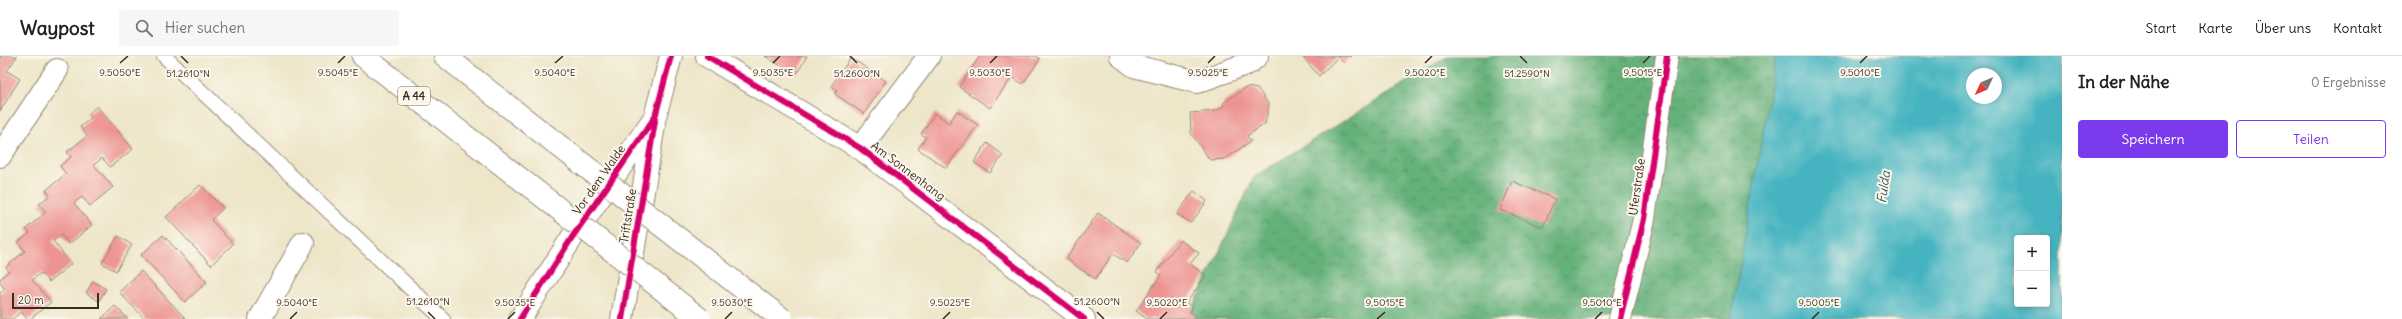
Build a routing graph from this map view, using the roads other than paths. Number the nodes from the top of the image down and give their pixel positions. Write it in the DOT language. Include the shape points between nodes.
graph roads {
  1 [pos="164,56"];
  2 [pos="363,56"];
  3 [pos="445,56"];
  4 [pos="671,56"];
  5 [pos="707,56"];
  6 [pos="929,56"];
  7 [pos="1121,56"];
  8 [pos="1257,56"];
  9 [pos="1667,56"];
  10 [pos="57,70"];
  11 [pos="655,117"];
  12 [pos="860,148"];
  13 [pos="0,156"];
  14 [pos="573,236"];
  15 [pos="303,243"];
  16 [pos="630,271"];
  17 [pos="523,314"];
  18 [pos="260,319"];
  19 [pos="443,319"];
  20 [pos="622,319"];
  21 [pos="700,319"];
  22 [pos="782,319"];
  23 [pos="1084,319"];
  24 [pos="1620,319"];
  1 -- 19 [label="lane"];
  2 -- 21 [label="main road, A 44, bridge"];
  3 -- 22 [label="main road, bridge"];
  4 -- 11 [label="main road, Vor dem Walde"];
  5 -- 12 [label="main road, Am Sonnenhang"];
  6 -- 12 [label="main road, Am Sonnenhang"];
  7 -- 8 [label="main road" via="1134,66 1197,82 1249,62"];
  9 -- 24 [label="main road, Uferstraße" via="1644,219"];
  10 -- 13 [label="main road"];
  11 -- 14 [label="main road, Vor dem Walde"];
  11 -- 16 [label="main road, Triftstraße"];
  12 -- 23 [label="main road, Am Sonnenhang"];
  14 -- 16 [label="main road"];
  14 -- 17 [label="main road, Vor dem Walde"];
  15 -- 18 [label="main road"];
  16 -- 20 [label="main road, Triftstraße"];
}
